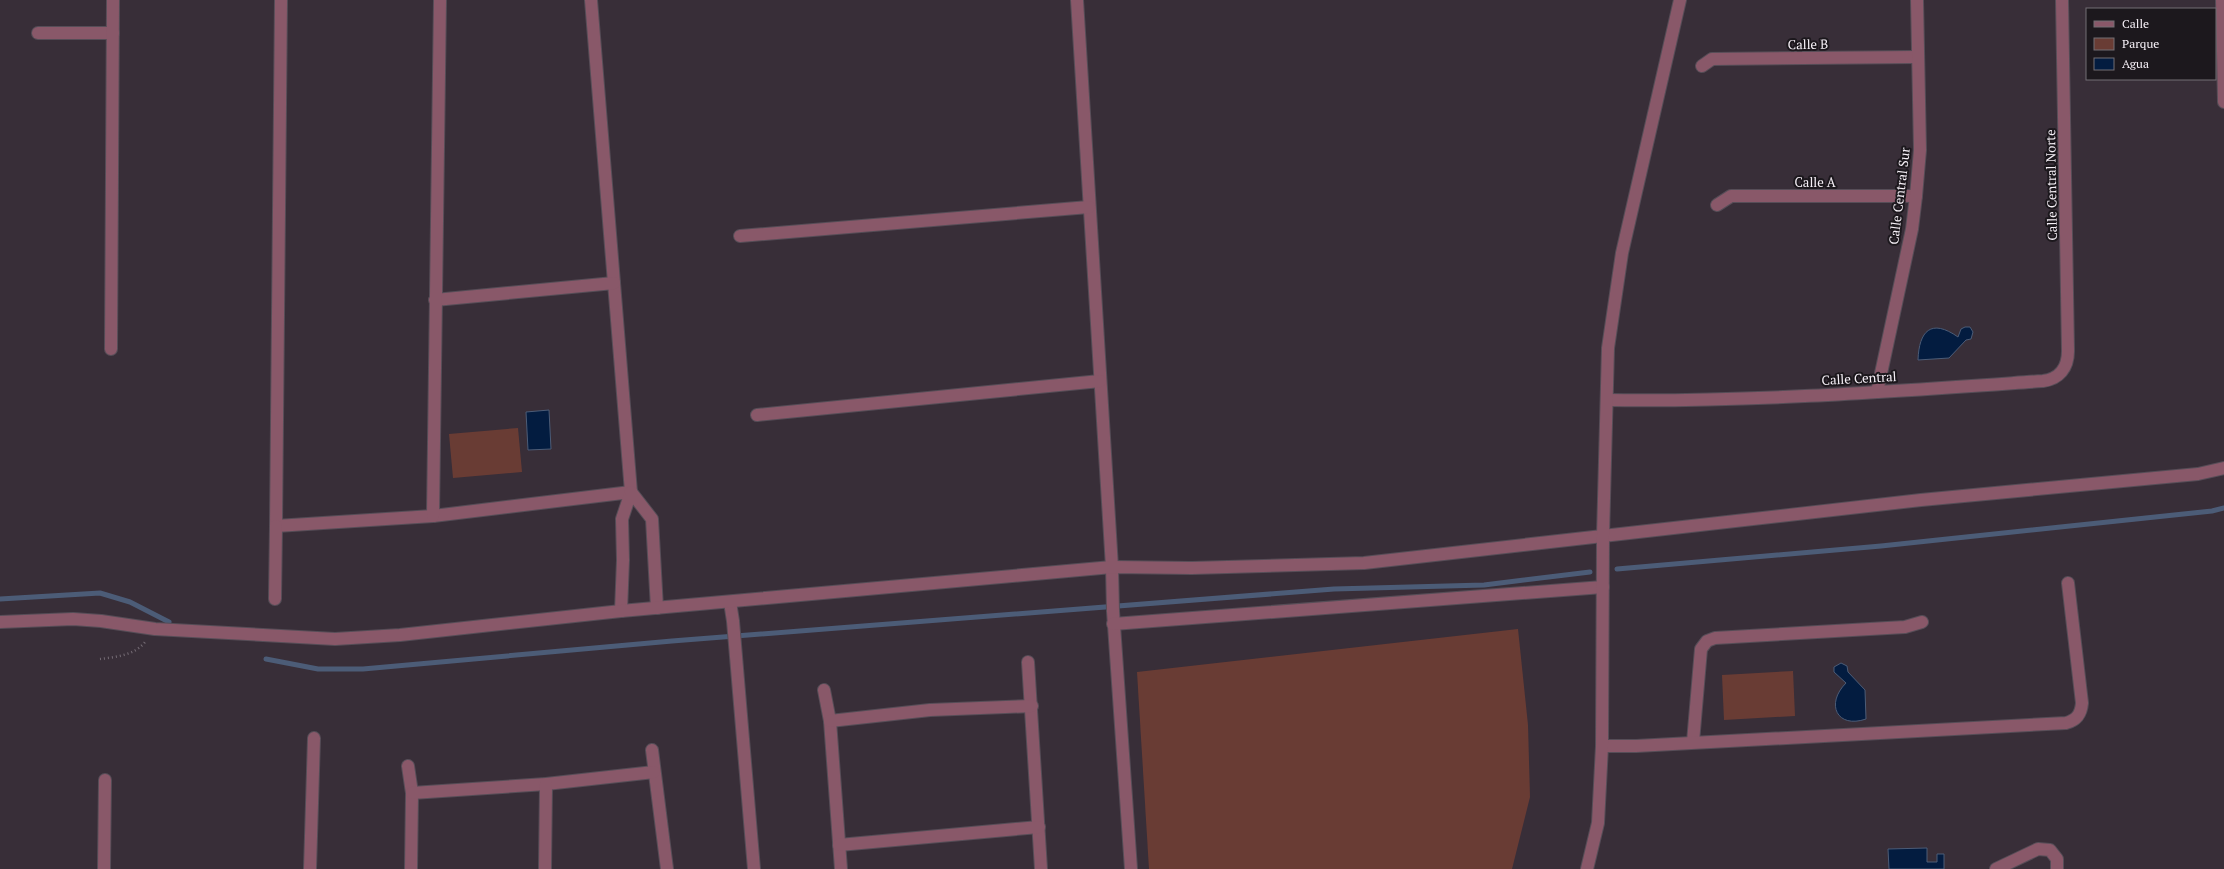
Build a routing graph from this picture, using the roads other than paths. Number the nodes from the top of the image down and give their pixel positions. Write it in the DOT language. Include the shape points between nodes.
graph roads {
  1 [pos="113,0"];
  2 [pos="281,0"];
  3 [pos="440,0"];
  4 [pos="590,0"];
  5 [pos="1076,0"];
  6 [pos="1680,0"];
  7 [pos="1917,0"];
  8 [pos="2062,0"];
  9 [pos="2222,0"];
  10 [pos="113,33"];
  11 [pos="38,34"];
  12 [pos="1917,57"];
  13 [pos="1702,66"];
  14 [pos="2224,102"];
  15 [pos="1916,196"];
  16 [pos="1717,205"];
  17 [pos="1089,207"];
  18 [pos="740,236"];
  19 [pos="614,283"];
  20 [pos="435,300"];
  21 [pos="111,349"];
  22 [pos="2064,369"];
  23 [pos="1100,381"];
  24 [pos="1877,392"];
  25 [pos="1608,400"];
  26 [pos="757,415"];
  27 [pos="2224,468"];
  28 [pos="631,492"];
  29 [pos="433,516"];
  30 [pos="276,526"];
  31 [pos="1603,536"];
  32 [pos="1112,567"];
  33 [pos="2068,583"];
  34 [pos="1603,587"];
  35 [pos="275,599"];
  36 [pos="730,602"];
  37 [pos="657,608"];
  38 [pos="621,611"];
  39 [pos="0,622"];
  40 [pos="1922,622"];
  41 [pos="1114,624"];
  42 [pos="1028,662"];
  43 [pos="824,690"];
  44 [pos="1032,706"];
  45 [pos="830,720"];
  46 [pos="314,738"];
  47 [pos="1693,742"];
  48 [pos="1602,746"];
  49 [pos="652,750"];
  50 [pos="408,766"];
  51 [pos="654,772"];
  52 [pos="105,780"];
  53 [pos="546,784"];
  54 [pos="412,793"];
  55 [pos="1039,827"];
  56 [pos="840,845"];
  57 [pos="104,869"];
  58 [pos="310,869"];
  59 [pos="411,869"];
  60 [pos="545,869"];
  61 [pos="667,869"];
  62 [pos="754,869"];
  63 [pos="841,869"];
  64 [pos="1041,869"];
  65 [pos="1131,869"];
  66 [pos="1587,869"];
  67 [pos="1996,869"];
  68 [pos="2057,869"];
  1 -- 10 [label="street"];
  2 -- 30 [label="street"];
  3 -- 20 [label="street"];
  4 -- 19 [label="street"];
  5 -- 17 [label="street"];
  6 -- 25 [label="street" via="1622,253 1608,348"];
  7 -- 12 [label="street, Calle Central Sur"];
  8 -- 22 [label="street, Calle Central Norte" via="2068,351"];
  9 -- 14 [label="street"];
  10 -- 11 [label="street"];
  10 -- 21 [label="street"];
  12 -- 13 [label="street, Calle B" via="1712,59"];
  12 -- 15 [label="street, Calle Central Sur" via="1920,150"];
  15 -- 16 [label="street, Calle A" via="1731,196"];
  15 -- 24 [label="street, Calle Central Sur" via="1912,229"];
  17 -- 18 [label="street"];
  17 -- 23 [label="street"];
  19 -- 20 [label="street"];
  19 -- 28 [label="street"];
  20 -- 29 [label="street"];
  22 -- 24 [label="street, Calle Central" via="2055,378 2042,381"];
  23 -- 26 [label="street"];
  23 -- 32 [label="street"];
  24 -- 25 [label="street, Calle Central" via="1651,401"];
  25 -- 31 [label="street"];
  27 -- 31 [label="street" via="2198,474 1921,500"];
  28 -- 29 [label="street"];
  28 -- 37 [label="street" via="652,519"];
  28 -- 38 [label="street" via="622,519 624,560"];
  29 -- 30 [label="street"];
  30 -- 35 [label="street"];
  31 -- 32 [label="street" via="1364,563 1192,568"];
  31 -- 34 [label="street"];
  32 -- 36 [label="street"];
  32 -- 41 [label="street"];
  33 -- 47 [label="street" via="2082,703 2081,710 2073,721"];
  34 -- 41 [label="street"];
  34 -- 48 [label="street"];
  36 -- 37 [label="street"];
  36 -- 62 [label="street"];
  37 -- 38 [label="street"];
  38 -- 39 [label="street" via="400,635 335,639 155,629 73,619"];
  40 -- 47 [label="street" via="1905,627 1715,638 1707,641 1700,650"];
  41 -- 65 [label="street"];
  42 -- 44 [label="street"];
  43 -- 45 [label="street"];
  44 -- 45 [label="street" via="930,710"];
  44 -- 55 [label="street"];
  45 -- 56 [label="street"];
  46 -- 58 [label="street"];
  47 -- 48 [label="street"];
  48 -- 66 [label="street" via="1598,823"];
  49 -- 51 [label="street"];
  50 -- 54 [label="street"];
  51 -- 53 [label="street"];
  51 -- 61 [label="street"];
  52 -- 57 [label="street"];
  53 -- 54 [label="street"];
  53 -- 60 [label="street"];
  54 -- 59 [label="street"];
  55 -- 56 [label="street"];
  55 -- 64 [label="street"];
  56 -- 63 [label="street"];
  67 -- 68 [label="street" via="2038,849 2050,850 2057,859"];
}
